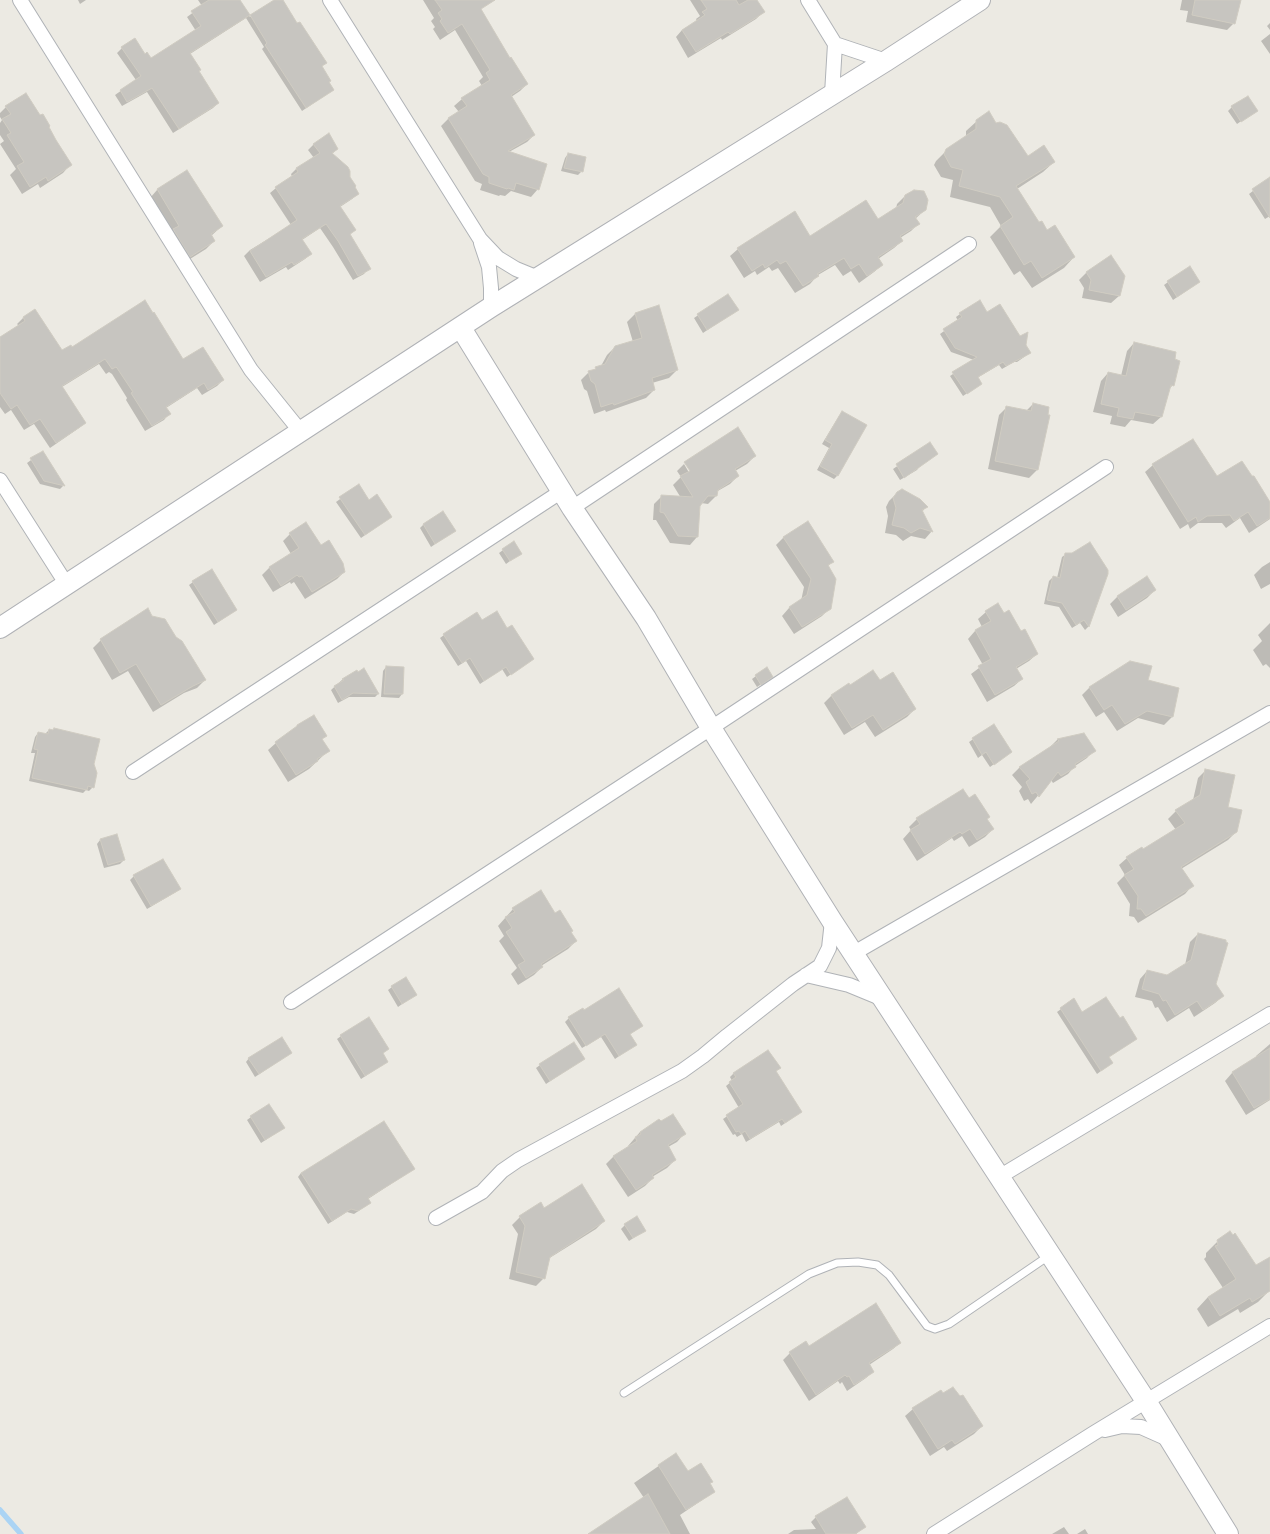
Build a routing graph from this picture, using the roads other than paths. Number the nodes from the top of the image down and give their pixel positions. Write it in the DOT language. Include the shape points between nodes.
graph roads {
  1 [pos="20,0"];
  2 [pos="330,0"];
  3 [pos="808,0"];
  4 [pos="980,0"];
  5 [pos="835,44"];
  6 [pos="886,61"];
  7 [pos="832,94"];
  8 [pos="480,239"];
  9 [pos="969,244"];
  10 [pos="538,278"];
  11 [pos="492,307"];
  12 [pos="461,328"];
  13 [pos="301,432"];
  14 [pos="1106,467"];
  15 [pos="0,480"];
  16 [pos="567,499"];
  17 [pos="67,584"];
  18 [pos="0,628"];
  19 [pos="1270,712"];
  20 [pos="712,728"];
  21 [pos="133,772"];
  22 [pos="832,921"];
  23 [pos="854,953"];
  24 [pos="806,975"];
  25 [pos="884,1000"];
  26 [pos="291,1002"];
  27 [pos="1270,1014"];
  28 [pos="999,1177"];
  29 [pos="436,1218"];
  30 [pos="1050,1255"];
  31 [pos="1270,1326"];
  32 [pos="624,1393"];
  33 [pos="1146,1401"];
  34 [pos="1094,1433"];
  35 [pos="1168,1439"];
  36 [pos="934,1534"];
  37 [pos="1228,1534"];
  1 -- 13 [label="street" via="251,370"];
  2 -- 8 [label="street"];
  3 -- 5 [label="street"];
  4 -- 6 [label="street"];
  5 -- 6 [label="street"];
  5 -- 7 [label="street"];
  6 -- 7 [label="street"];
  7 -- 10 [label="street"];
  8 -- 10 [label="street" via="498,258"];
  8 -- 11 [label="street" via="489,267"];
  9 -- 16 [label="street"];
  10 -- 11 [label="street"];
  11 -- 12 [label="street"];
  12 -- 13 [label="street"];
  12 -- 16 [label="street"];
  13 -- 17 [label="street"];
  14 -- 20 [label="street"];
  15 -- 17 [label="street"];
  16 -- 20 [label="street" via="646,618"];
  16 -- 21 [label="street"];
  17 -- 18 [label="street"];
  19 -- 23 [label="street"];
  20 -- 22 [label="street"];
  20 -- 26 [label="street"];
  22 -- 23 [label="street"];
  22 -- 24 [label="street" via="829,948 820,966"];
  23 -- 25 [label="street"];
  24 -- 25 [label="street" via="850,985"];
  24 -- 29 [label="street" via="682,1071 518,1160 502,1171 482,1192"];
  25 -- 28 [label="street"];
  27 -- 28 [label="street"];
  28 -- 30 [label="street"];
  30 -- 32 [label="lane" via="949,1324 935,1329 927,1326 889,1275 877,1265 858,1262 838,1263 809,1274"];
  30 -- 33 [label="street"];
  31 -- 33 [label="street"];
  33 -- 34 [label="street"];
  33 -- 35 [label="street"];
  34 -- 35 [label="street" via="1122,1426 1141,1427"];
  34 -- 36 [label="street"];
  35 -- 37 [label="street"];
}
